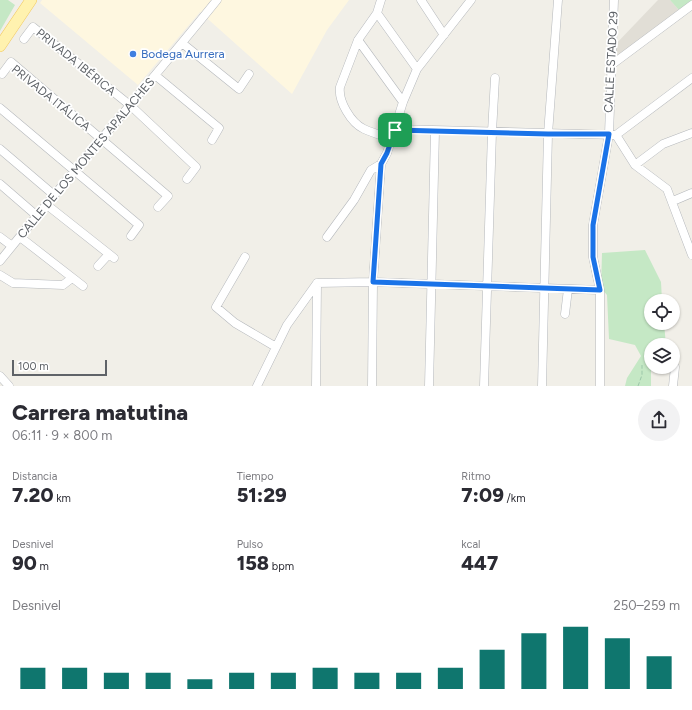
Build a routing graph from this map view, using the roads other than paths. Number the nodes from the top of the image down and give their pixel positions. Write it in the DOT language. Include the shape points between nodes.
graph roads {
  1 [pos="31,0"];
  2 [pos="217,0"];
  3 [pos="381,0"];
  4 [pos="420,0"];
  5 [pos="471,0"];
  6 [pos="558,0"];
  7 [pos="614,0"];
  8 [pos="692,5"];
  9 [pos="377,13"];
  10 [pos="444,35"];
  11 [pos="24,39"];
  12 [pos="358,40"];
  13 [pos="182,43"];
  14 [pos="0,46"];
  15 [pos="610,66"];
  16 [pos="417,69"];
  17 [pos="2,74"];
  18 [pos="249,74"];
  19 [pos="156,75"];
  20 [pos="495,78"];
  21 [pos="692,78"];
  22 [pos="403,102"];
  23 [pos="131,106"];
  24 [pos="0,108"];
  25 [pos="395,130"];
  26 [pos="436,131"];
  27 [pos="492,132"];
  28 [pos="548,134"];
  29 [pos="692,134"];
  30 [pos="612,135"];
  31 [pos="392,139"];
  32 [pos="212,140"];
  33 [pos="101,141"];
  34 [pos="0,149"];
  35 [pos="381,164"];
  36 [pos="635,165"];
  37 [pos="73,171"];
  38 [pos="186,179"];
  39 [pos="0,184"];
  40 [pos="692,193"];
  41 [pos="54,195"];
  42 [pos="672,201"];
  43 [pos="47,205"];
  44 [pos="158,207"];
  45 [pos="37,216"];
  46 [pos="130,236"];
  47 [pos="0,237"];
  48 [pos="20,237"];
  49 [pos="327,237"];
  50 [pos="12,246"];
  51 [pos="692,255"];
  52 [pos="245,257"];
  53 [pos="0,261"];
  54 [pos="98,266"];
  55 [pos="0,275"];
  56 [pos="72,278"];
  57 [pos="373,282"];
  58 [pos="317,283"];
  59 [pos="432,285"];
  60 [pos="83,286"];
  61 [pos="487,286"];
  62 [pos="544,288"];
  63 [pos="568,288"];
  64 [pos="600,290"];
  65 [pos="565,314"];
  66 [pos="276,348"];
  67 [pos="675,374"];
  68 [pos="0,376"];
  69 [pos="9,386"];
  70 [pos="257,386"];
  71 [pos="316,386"];
  72 [pos="372,386"];
  73 [pos="429,386"];
  74 [pos="484,386"];
  75 [pos="542,386"];
  76 [pos="600,386"];
  77 [pos="674,386"];
  1 -- 14 [label="main road"];
  2 -- 13 [label="street, CALLE DE LOS MONTES APALACHES"];
  3 -- 9 [label="street"];
  4 -- 10 [label="street"];
  5 -- 10 [label="street"];
  6 -- 28 [label="street"];
  7 -- 15 [label="street, CALLE ESTADO 29"];
  8 -- 15 [label="street"];
  9 -- 12 [label="street"];
  9 -- 16 [label="street"];
  10 -- 16 [label="street"];
  11 -- 23 [label="street, PRIVADA IBÉRICA" via="33,27"];
  12 -- 22 [label="street"];
  12 -- 31 [label="street" via="340,87 340,99 363,129"];
  13 -- 18 [label="street" via="239,89"];
  13 -- 19 [label="street, CALLE DE LOS MONTES APALACHES"];
  15 -- 30 [label="street, CALLE ESTADO 29"];
  16 -- 22 [label="street"];
  17 -- 33 [label="street, PRIVADA ITÁLICA" via="11,62"];
  19 -- 23 [label="street, CALLE DE LOS MONTES APALACHES"];
  19 -- 32 [label="street" via="219,128"];
  20 -- 27 [label="street"];
  21 -- 30 [label="street"];
  22 -- 25 [label="street"];
  23 -- 33 [label="street, CALLE DE LOS MONTES APALACHES"];
  23 -- 38 [label="street" via="196,167"];
  24 -- 37 [label="street"];
  25 -- 26 [label="street"];
  25 -- 31 [label="street"];
  26 -- 27 [label="street"];
  26 -- 59 [label="street"];
  27 -- 28 [label="street"];
  27 -- 61 [label="street"];
  28 -- 30 [label="street"];
  28 -- 62 [label="street"];
  29 -- 36 [label="street" via="663,144"];
  30 -- 36 [label="street"];
  30 -- 64 [label="street, CALLE ESTADO 29" via="593,225 593,257"];
  31 -- 35 [label="street"];
  33 -- 37 [label="street, CALLE DE LOS MONTES APALACHES"];
  33 -- 44 [label="street" via="168,196"];
  34 -- 41 [label="street"];
  35 -- 49 [label="street" via="371,170 354,200"];
  35 -- 57 [label="street"];
  36 -- 42 [label="street" via="667,190"];
  37 -- 41 [label="street, CALLE DE LOS MONTES APALACHES"];
  37 -- 46 [label="street" via="139,225"];
  39 -- 45 [label="street"];
  40 -- 42 [label="street"];
  41 -- 43 [label="street, CALLE DE LOS MONTES APALACHES"];
  42 -- 51 [label="street"];
  43 -- 45 [label="street, CALLE DE LOS MONTES APALACHES"];
  43 -- 54 [label="street" via="111,256"];
  45 -- 48 [label="street, CALLE DE LOS MONTES APALACHES"];
  47 -- 50 [label="street"];
  48 -- 50 [label="street, CALLE DE LOS MONTES APALACHES"];
  48 -- 56 [label="street"];
  50 -- 53 [label="street, CALLE DE LOS MONTES APALACHES"];
  52 -- 66 [label="street" via="216,307 235,323"];
  55 -- 56 [label="street" via="13,283 63,285"];
  56 -- 60 [label="street"];
  57 -- 58 [label="street"];
  57 -- 59 [label="street"];
  57 -- 72 [label="street"];
  58 -- 66 [label="street" via="287,325"];
  58 -- 71 [label="street"];
  59 -- 61 [label="street"];
  59 -- 73 [label="street"];
  61 -- 62 [label="street"];
  61 -- 74 [label="street"];
  62 -- 63 [label="street"];
  62 -- 75 [label="street"];
  63 -- 64 [label="street"];
  63 -- 65 [label="street"];
  64 -- 76 [label="street, CALLE ESTADO 29"];
  66 -- 70 [label="street"];
  67 -- 77 [label="street"];
  68 -- 69 [label="street"];
}
